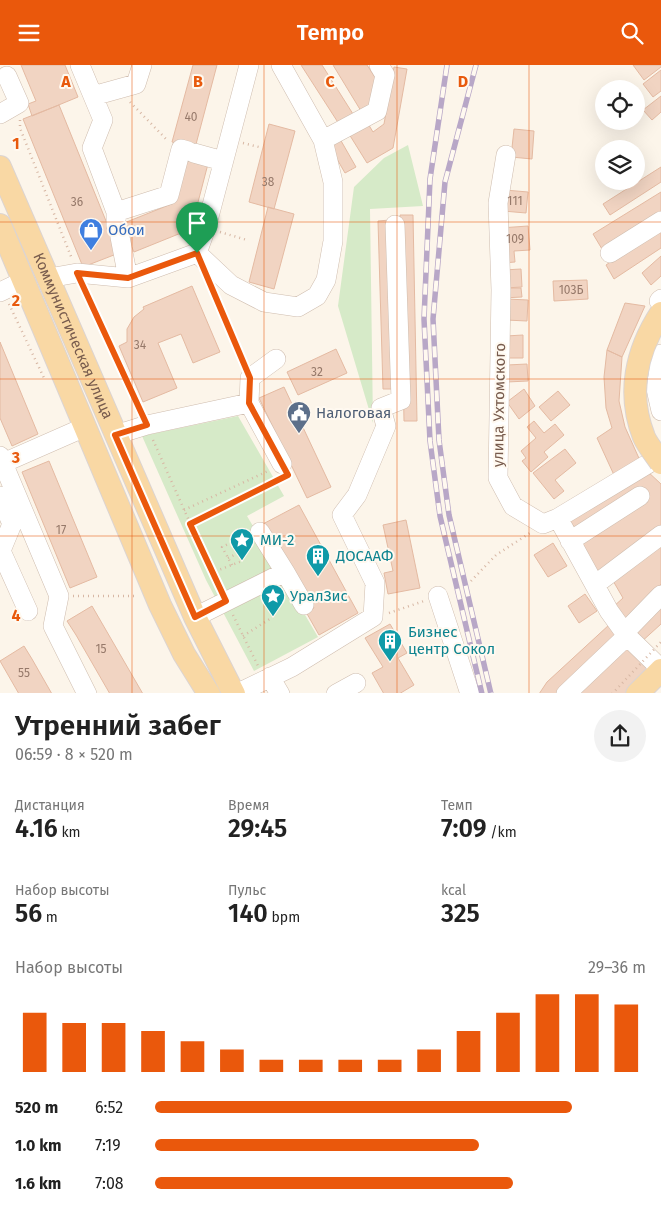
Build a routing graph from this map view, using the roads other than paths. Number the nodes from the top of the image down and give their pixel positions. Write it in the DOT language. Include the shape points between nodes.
graph roads {
  1 [pos="80,65"];
  2 [pos="142,65"];
  3 [pos="249,65"];
  4 [pos="281,65"];
  5 [pos="379,65"];
  6 [pos="7,75"];
  7 [pos="93,96"];
  8 [pos="0,114"];
  9 [pos="323,140"];
  10 [pos="506,155"];
  11 [pos="223,161"];
  12 [pos="0,167"];
  13 [pos="661,221"];
  14 [pos="0,225"];
  15 [pos="117,225"];
  16 [pos="395,225"];
  17 [pos="197,253"];
  18 [pos="610,253"];
  19 [pos="49,278"];
  20 [pos="128,278"];
  21 [pos="23,281"];
  22 [pos="0,292"];
  23 [pos="660,304"];
  24 [pos="661,354"];
  25 [pos="276,359"];
  26 [pos="626,384"];
  27 [pos="249,403"];
  28 [pos="661,411"];
  29 [pos="85,427"];
  30 [pos="115,435"];
  31 [pos="2,460"];
  32 [pos="282,464"];
  33 [pos="658,465"];
  34 [pos="0,496"];
  35 [pos="640,496"];
  36 [pos="551,521"];
  37 [pos="260,532"];
  38 [pos="661,535"];
  39 [pos="570,541"];
  40 [pos="0,552"];
  41 [pos="285,572"];
  42 [pos="596,584"];
  43 [pos="661,595"];
  44 [pos="438,596"];
  45 [pos="304,605"];
  46 [pos="28,611"];
  47 [pos="195,617"];
  48 [pos="626,634"];
  49 [pos="661,669"];
  50 [pos="267,678"];
  51 [pos="356,683"];
  52 [pos="87,693"];
  53 [pos="209,693"];
  54 [pos="235,693"];
  55 [pos="280,693"];
  56 [pos="336,693"];
  57 [pos="470,693"];
  58 [pos="566,693"];
  59 [pos="638,693"];
  1 -- 7 [label="street"];
  2 -- 7 [label="street" via="136,84"];
  3 -- 11 [label="street"];
  4 -- 9 [label="street"];
  5 -- 9 [label="street" via="385,75 377,111"];
  6 -- 8 [label="street" via="19,103"];
  7 -- 15 [label="street" via="102,120 92,148"];
  9 -- 17 [label="street" via="334,182 334,241 326,281 317,295 298,307 264,302 231,285"];
  10 -- 36 [label="street, улица Ухтомского" via="498,203 501,290 498,478 513,506"];
  11 -- 15 [label="street" via="187,152 169,195"];
  11 -- 17 [label="street"];
  12 -- 19 [label="main road, Коммунистическая улица"];
  13 -- 18 [label="street"];
  14 -- 21 [label="main road, Коммунистическая улица"];
  15 -- 20 [label="street"];
  16 -- 50 [label="street" via="401,400 381,408 386,426 357,495 342,515 375,583 373,617 292,667"];
  17 -- 20 [label="street"];
  19 -- 20 [label="street" via="77,273"];
  19 -- 30 [label="main road, Коммунистическая улица"];
  21 -- 22 [label="street"];
  21 -- 29 [label="main road, Коммунистическая улица"];
  23 -- 33 [label="main road, bridge" via="644,343 634,384 645,439"];
  24 -- 28 [label="street" via="656,389"];
  25 -- 27 [label="street" via="250,378"];
  26 -- 33 [label="street" via="626,402 635,432"];
  27 -- 30 [label="street"];
  27 -- 32 [label="street"];
  29 -- 31 [label="street"];
  29 -- 53 [label="main road, Коммунистическая улица" via="160,605 184,654"];
  30 -- 47 [label="main road, Коммунистическая улица"];
  31 -- 52 [label="street" via="59,596 53,626"];
  33 -- 36 [label="street"];
  34 -- 40 [label="street" via="12,524"];
  35 -- 39 [label="street"];
  36 -- 39 [label="street"];
  37 -- 41 [label="street"];
  38 -- 42 [label="street"];
  39 -- 42 [label="street"];
  40 -- 46 [label="street"];
  41 -- 45 [label="street"];
  41 -- 47 [label="street"];
  42 -- 48 [label="street" via="609,611"];
  43 -- 48 [label="street"];
  44 -- 57 [label="street"];
  47 -- 54 [label="main road, Коммунистическая улица"];
  48 -- 49 [label="street"];
  48 -- 58 [label="street"];
  49 -- 59 [label="main road"];
  50 -- 54 [label="street"];
  50 -- 55 [label="street"];
  51 -- 56 [label="street"];
}
